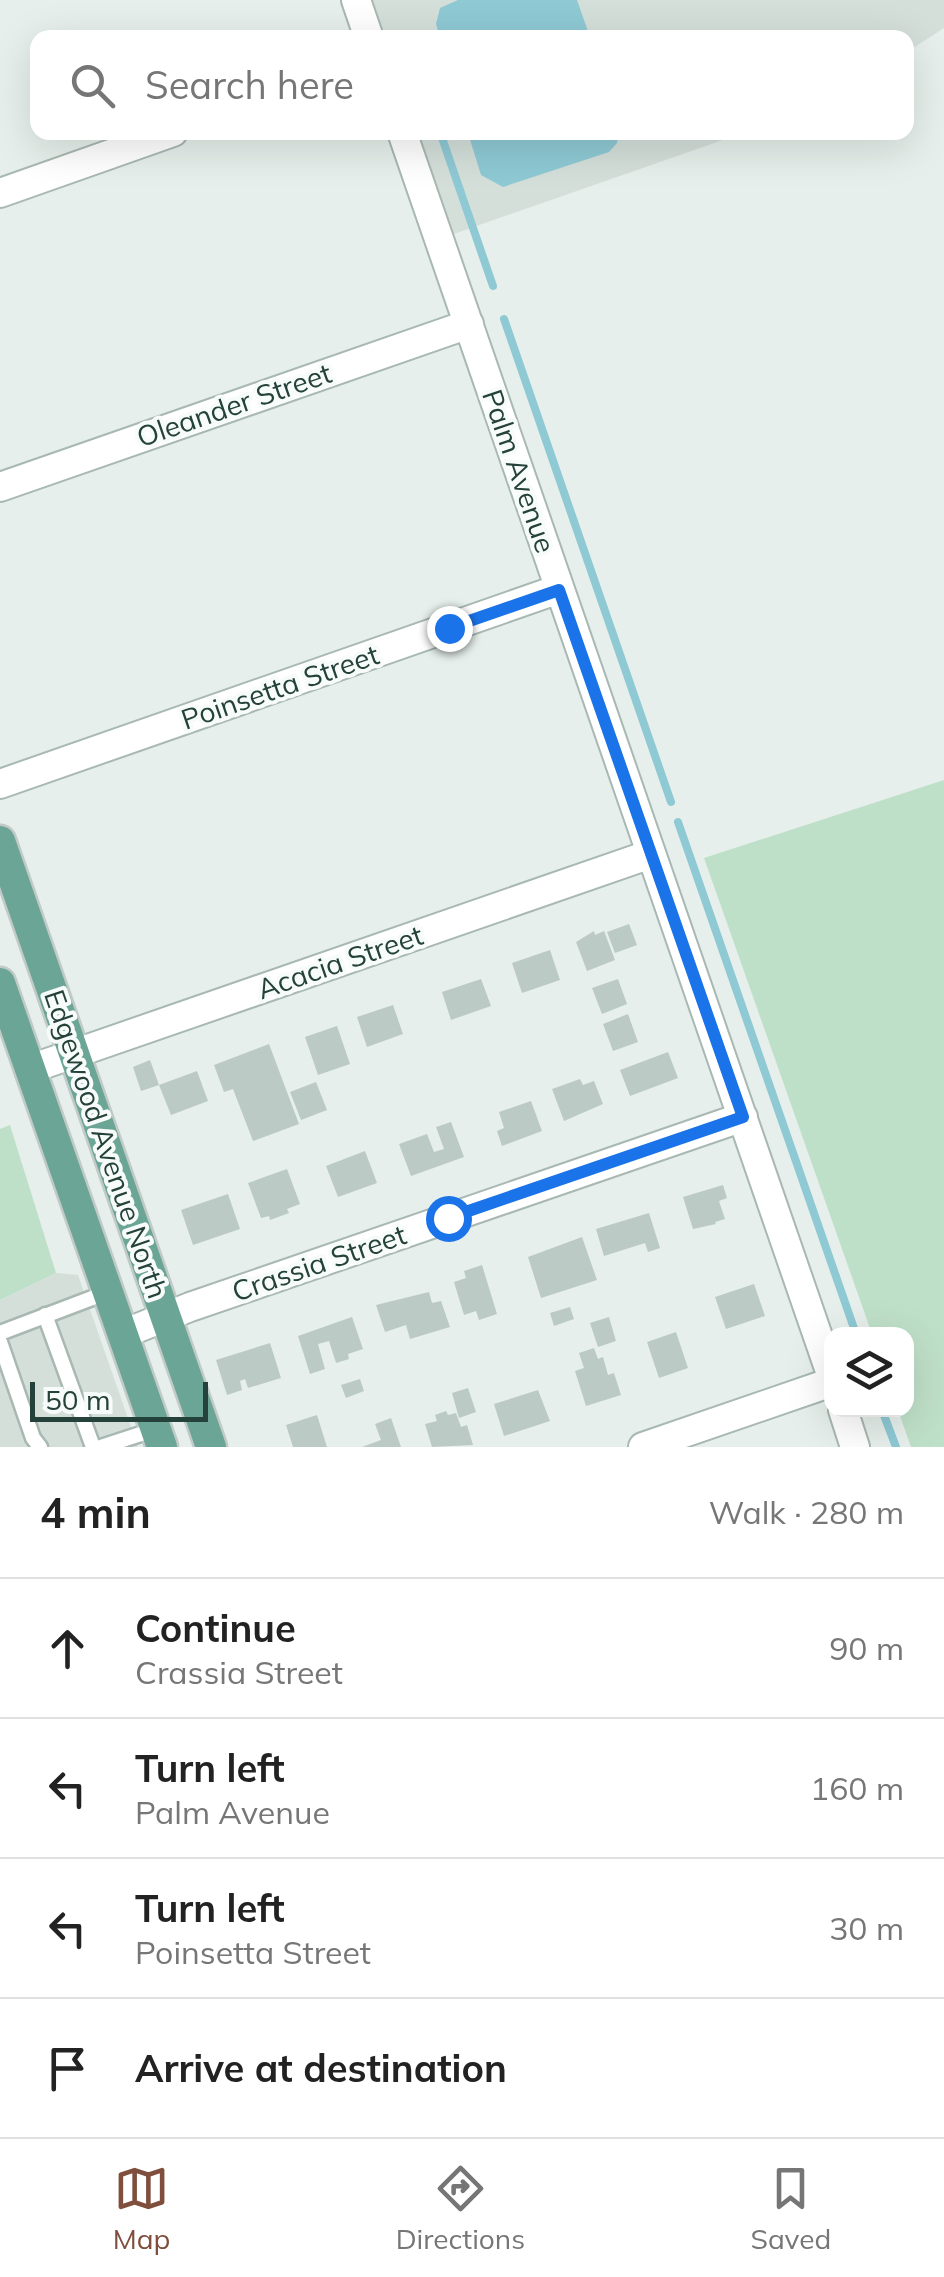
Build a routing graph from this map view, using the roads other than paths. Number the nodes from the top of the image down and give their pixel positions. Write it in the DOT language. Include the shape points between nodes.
graph roads {
  1 [pos="356,0"];
  2 [pos="366,30"];
  3 [pos="151,140"];
  4 [pos="405,140"];
  5 [pos="0,193"];
  6 [pos="469,324"];
  7 [pos="0,486"];
  8 [pos="559,590"];
  9 [pos="0,784"];
  10 [pos="0,841"];
  11 [pos="651,854"];
  12 [pos="0,983"];
  13 [pos="74,1054"];
  14 [pos="30,1069"];
  15 [pos="743,1117"];
  16 [pos="108,1292"];
  17 [pos="46,1315"];
  18 [pos="166,1318"];
  19 [pos="0,1333"];
  20 [pos="123,1334"];
  21 [pos="0,1342"];
  22 [pos="824,1356"];
  23 [pos="824,1383"];
  24 [pos="844,1417"];
  25 [pos="159,1438"];
  26 [pos="40,1447"];
  27 [pos="93,1447"];
  28 [pos="102,1447"];
  29 [pos="212,1447"];
  30 [pos="644,1447"];
  31 [pos="855,1447"];
  1 -- 2 [label="street"];
  3 -- 5 [label="street"];
  4 -- 6 [label="street, Palm Avenue"];
  6 -- 7 [label="street, Oleander Street"];
  6 -- 8 [label="street, Palm Avenue"];
  8 -- 9 [label="street, Poinsetta Street"];
  8 -- 11 [label="street, Palm Avenue"];
  10 -- 13 [label="main road, Edgewood Avenue North"];
  11 -- 13 [label="street, Acacia Street"];
  11 -- 15 [label="street, Palm Avenue"];
  12 -- 14 [label="main road, Edgewood Avenue North"];
  13 -- 14 [label="street, Acacia Street"];
  13 -- 18 [label="main road, Edgewood Avenue North"];
  14 -- 16 [label="main road, Edgewood Avenue North"];
  15 -- 18 [label="street, Crassia Street"];
  15 -- 22 [label="street, Palm Avenue"];
  16 -- 17 [label="lane"];
  16 -- 20 [label="main road, Edgewood Avenue North"];
  17 -- 19 [label="lane"];
  17 -- 27 [label="lane"];
  18 -- 20 [label="street, Crassia Street"];
  18 -- 29 [label="main road, Edgewood Avenue North"];
  20 -- 25 [label="main road, Edgewood Avenue North"];
  21 -- 26 [label="lane"];
  23 -- 30 [label="street"];
  24 -- 31 [label="street"];
  25 -- 28 [label="lane"];
}
